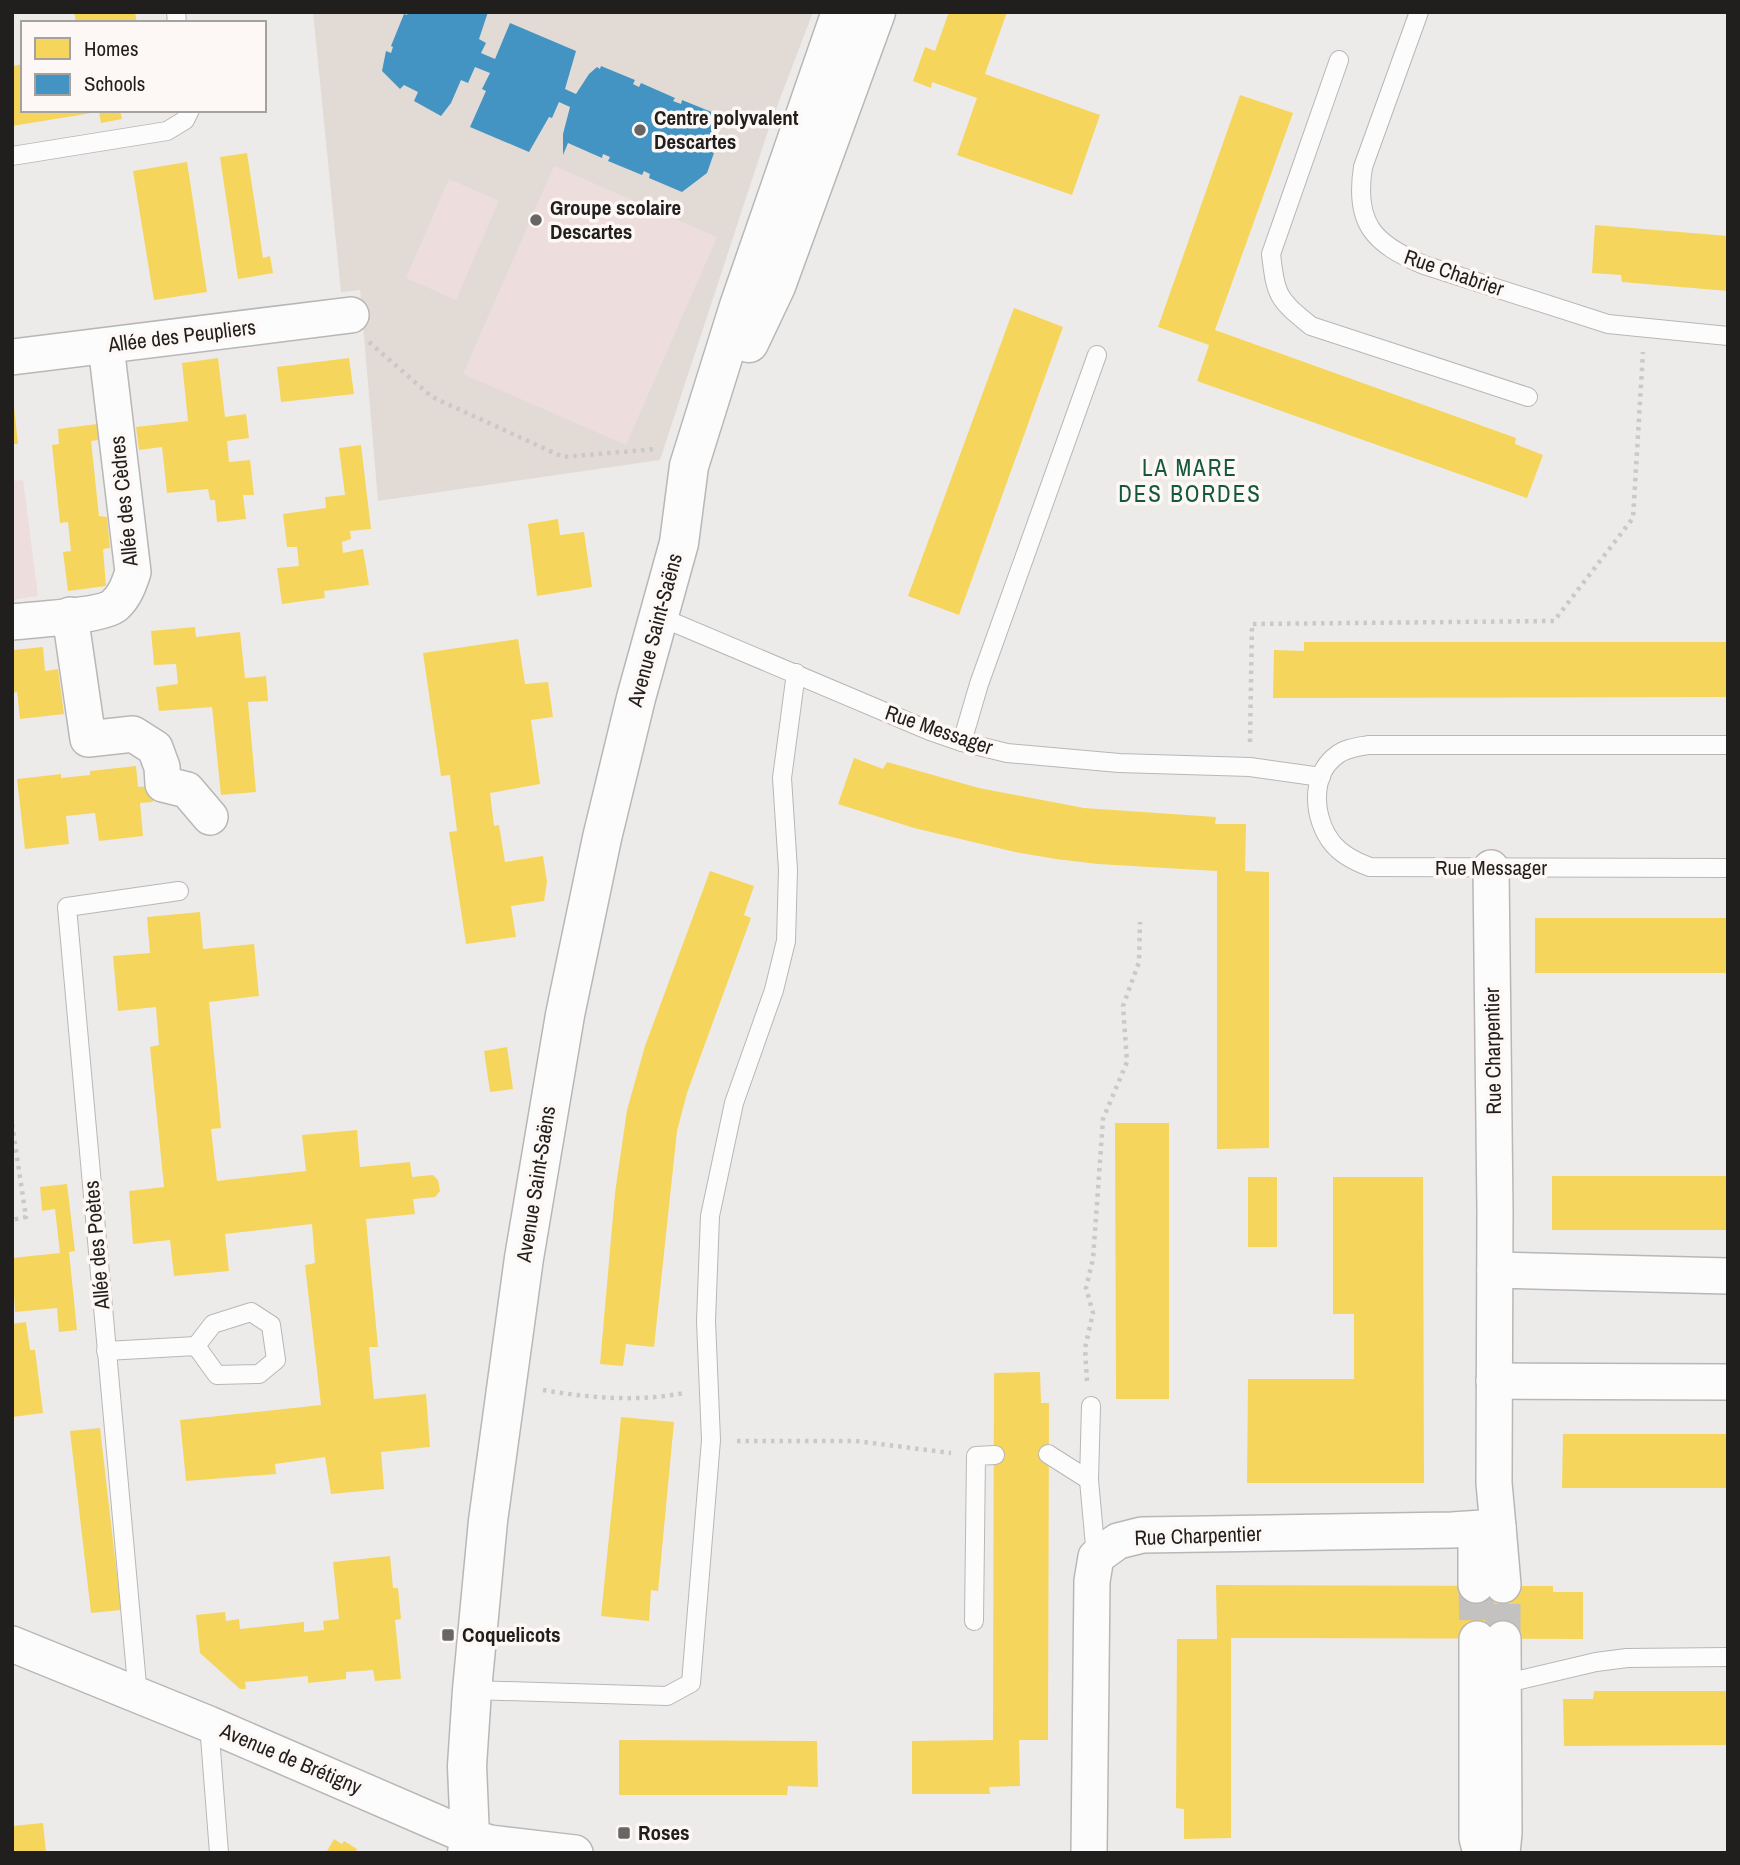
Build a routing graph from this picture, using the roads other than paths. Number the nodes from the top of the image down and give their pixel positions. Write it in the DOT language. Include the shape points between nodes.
graph roads {
  1 [pos="841,12"];
  2 [pos="876,12"];
  3 [pos="1419,12"];
  4 [pos="1339,60"];
  5 [pos="189,112"];
  6 [pos="12,156"];
  7 [pos="345,316"];
  8 [pos="1728,336"];
  9 [pos="107,346"];
  10 [pos="1097,355"];
  11 [pos="12,357"];
  12 [pos="1528,397"];
  13 [pos="679,543"];
  14 [pos="70,615"];
  15 [pos="658,616"];
  16 [pos="12,622"];
  17 [pos="796,673"];
  18 [pos="962,742"];
  19 [pos="1728,745"];
  20 [pos="1321,776"];
  21 [pos="210,817"];
  22 [pos="1490,868"];
  23 [pos="1728,868"];
  24 [pos="179,891"];
  25 [pos="1495,1270"];
  26 [pos="1728,1276"];
  27 [pos="196,1346"];
  28 [pos="106,1351"];
  29 [pos="1494,1381"];
  30 [pos="1728,1382"];
  31 [pos="1091,1406"];
  32 [pos="1048,1454"];
  33 [pos="986,1455"];
  34 [pos="1089,1480"];
  35 [pos="1487,1528"];
  36 [pos="1096,1557"];
  37 [pos="1490,1585"];
  38 [pos="974,1621"];
  39 [pos="12,1644"];
  40 [pos="1728,1657"];
  41 [pos="1503,1684"];
  42 [pos="472,1690"];
  43 [pos="138,1696"];
  44 [pos="209,1724"];
  45 [pos="468,1845"];
  46 [pos="219,1853"];
  47 [pos="575,1853"];
  48 [pos="1089,1853"];
  49 [pos="1482,1853"];
  50 [pos="1502,1853"];
  1 -- 13 [label="street, Avenue Saint-Saëns" via="689,466"];
  2 -- 13 [label="street, Avenue Saint-Saëns" via="776,286 749,343 708,477"];
  3 -- 8 [label="lane, Rue Chabrier" via="1363,167 1363,209 1368,226 1382,243 1424,265 1608,324"];
  4 -- 12 [label="lane" via="1271,254 1274,283 1284,304 1311,326"];
  5 -- 6 [label="lane" via="167,131"];
  7 -- 9 [label="street, Allée des Peupliers"];
  9 -- 11 [label="street, Allée des Peupliers"];
  9 -- 14 [label="street, Allée des Cèdres" via="133,572 127,590 113,607"];
  10 -- 18 [label="lane"];
  13 -- 15 [label="street, Avenue Saint-Saëns"];
  14 -- 16 [label="street, Allée des Cèdres"];
  14 -- 21 [label="street" via="88,738 133,734 155,748 163,784 187,790"];
  15 -- 17 [label="lane, Rue Messager"];
  15 -- 42 [label="street, Avenue Saint-Saëns" via="602,838 565,1015 524,1258 488,1521"];
  17 -- 18 [label="lane, Rue Messager"];
  17 -- 42 [label="lane" via="782,778 788,870 786,940 774,990 734,1103 710,1216 706,1321 711,1440 691,1684 667,1696"];
  18 -- 20 [label="lane, Rue Messager" via="1007,753 1119,764 1250,767"];
  19 -- 20 [label="lane" via="1368,745 1339,753"];
  20 -- 22 [label="lane, Rue Messager" via="1317,802 1324,831 1356,862 1382,869"];
  22 -- 23 [label="lane, Rue Messager"];
  22 -- 25 [label="street, Rue Charpentier"];
  24 -- 28 [label="lane, Allée des Poètes" via="67,907"];
  25 -- 26 [label="street"];
  25 -- 29 [label="street, Rue Charpentier"];
  27 -- 27 [label="lane" via="217,1375 259,1374 276,1360 271,1325 251,1312 213,1324"];
  27 -- 28 [label="lane"];
  28 -- 43 [label="lane, Allée des Poètes"];
  29 -- 30 [label="street"];
  29 -- 35 [label="street, Rue Charpentier" via="1494,1483"];
  31 -- 34 [label="lane"];
  32 -- 34 [label="lane"];
  33 -- 38 [label="lane"];
  34 -- 36 [label="lane"];
  35 -- 36 [label="street, Rue Charpentier" via="1142,1535 1118,1541"];
  35 -- 37 [label="street, Rue Charpentier"];
  36 -- 48 [label="street"];
  39 -- 43 [label="street, Avenue de Brétigny"];
  40 -- 41 [label="lane" via="1628,1658"];
  41 -- 49 [label="street" via="1490,1639 1477,1838"];
  41 -- 50 [label="street"];
  42 -- 45 [label="street, Avenue Saint-Saëns"];
  43 -- 44 [label="street, Avenue de Brétigny"];
  44 -- 45 [label="street, Avenue de Brétigny"];
  44 -- 46 [label="lane"];
  45 -- 47 [label="street, Avenue de Brétigny" via="490,1843"];
}
